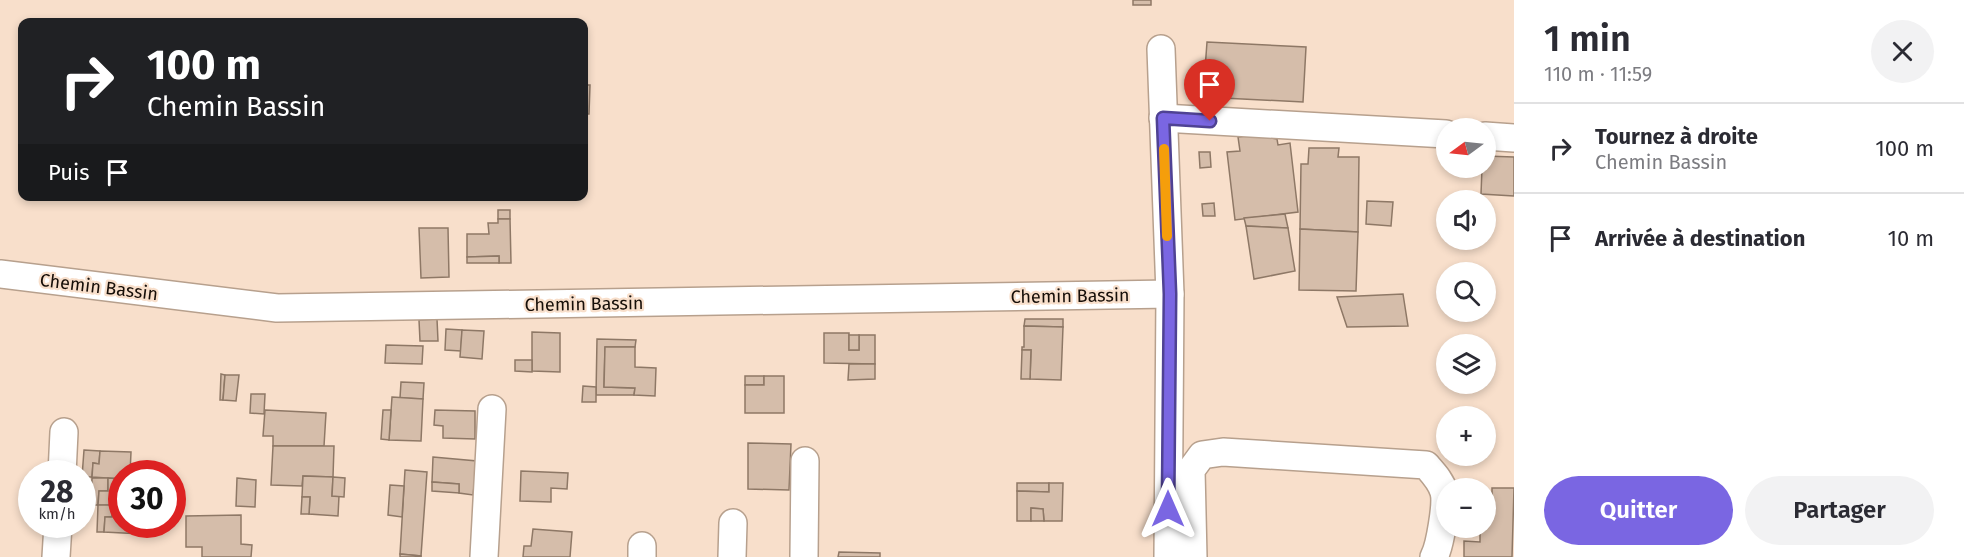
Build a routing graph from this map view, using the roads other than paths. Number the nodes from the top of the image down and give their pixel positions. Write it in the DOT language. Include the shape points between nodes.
graph roads {
  1 [pos="1161,49"];
  2 [pos="1163,118"];
  3 [pos="1436,133"];
  4 [pos="1496,137"];
  5 [pos="1514,138"];
  6 [pos="0,274"];
  7 [pos="1170,294"];
  8 [pos="492,409"];
  9 [pos="64,432"];
  10 [pos="63,460"];
  11 [pos="805,461"];
  12 [pos="733,523"];
  13 [pos="57,538"];
  14 [pos="56,557"];
  15 [pos="484,557"];
  16 [pos="732,557"];
  17 [pos="804,557"];
  18 [pos="1168,557"];
  19 [pos="1193,557"];
  20 [pos="1434,557"];
  1 -- 2 [label="street"];
  2 -- 3 [label="street"];
  2 -- 7 [label="street"];
  4 -- 5 [label="street"];
  6 -- 7 [label="street, Chemin Bassin" via="277,308"];
  7 -- 18 [label="street"];
  8 -- 15 [label="street"];
  9 -- 10 [label="street"];
  11 -- 17 [label="street"];
  12 -- 16 [label="street"];
  13 -- 14 [label="street"];
  19 -- 20 [label="street" via="1191,470 1202,455 1223,452 1426,465 1445,494 1440,547"];
}
